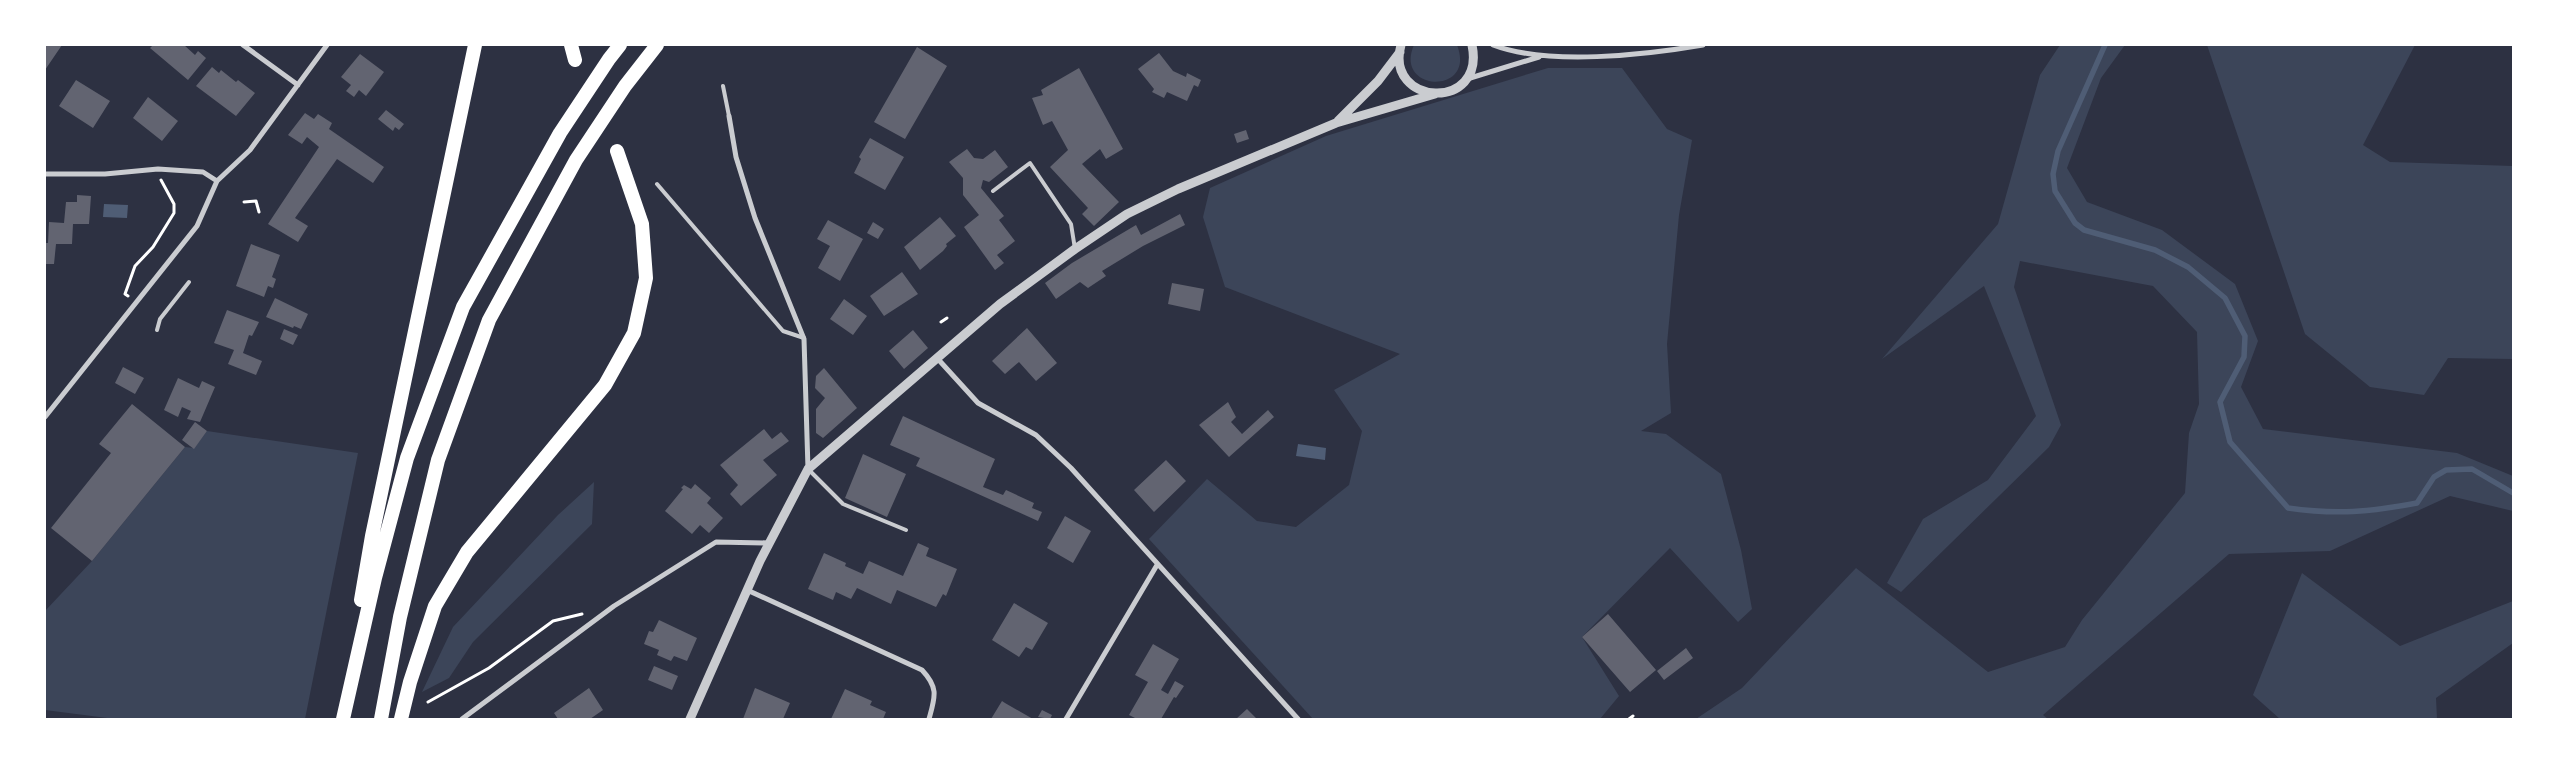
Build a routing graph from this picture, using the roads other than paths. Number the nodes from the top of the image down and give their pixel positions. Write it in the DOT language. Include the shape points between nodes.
graph roads {
  1 [pos="243,45"];
  2 [pos="326,45"];
  3 [pos="475,45"];
  4 [pos="571,45"];
  5 [pos="620,45"];
  6 [pos="657,45"];
  7 [pos="1472,45"];
  8 [pos="1493,45"];
  9 [pos="1703,45"];
  10 [pos="1401,48"];
  11 [pos="1540,56"];
  12 [pos="575,60"];
  13 [pos="1467,79"];
  14 [pos="298,86"];
  15 [pos="723,86"];
  16 [pos="1435,94"];
  17 [pos="729,116"];
  18 [pos="1336,123"];
  19 [pos="617,151"];
  20 [pos="45,174"];
  21 [pos="217,181"];
  22 [pos="657,184"];
  23 [pos="993,191"];
  24 [pos="1075,249"];
  25 [pos="188,282"];
  26 [pos="157,330"];
  27 [pos="804,338"];
  28 [pos="937,358"];
  29 [pos="45,417"];
  30 [pos="808,469"];
  31 [pos="906,530"];
  32 [pos="769,543"];
  33 [pos="1157,565"];
  34 [pos="747,590"];
  35 [pos="342,719"];
  36 [pos="381,719"];
  37 [pos="402,719"];
  38 [pos="462,719"];
  39 [pos="690,719"];
  40 [pos="929,719"];
  41 [pos="1066,719"];
  42 [pos="1298,719"];
  1 -- 14 [label="street"];
  2 -- 14 [label="street"];
  3 -- 35 [label="highway" via="372,536"];
  4 -- 12 [label="highway"];
  5 -- 35 [label="highway" via="560,132 463,307 407,458"];
  6 -- 36 [label="highway" via="625,86 576,160 489,320 438,460 400,617"];
  7 -- 13 [label="street" via="1473,63"];
  8 -- 11 [label="street"];
  9 -- 11 [label="street" via="1658,52"];
  10 -- 16 [label="street" via="1400,64 1404,76 1423,92"];
  10 -- 18 [label="street" via="1378,81"];
  11 -- 13 [label="street"];
  13 -- 16 [label="street" via="1458,88"];
  14 -- 21 [label="street" via="250,150"];
  15 -- 17 [label="lane"];
  16 -- 18 [label="street"];
  17 -- 27 [label="street" via="736,157 755,218"];
  18 -- 24 [label="street" via="1169,193 1127,214"];
  19 -- 37 [label="highway" via="642,224 646,278 634,333 605,385 467,552 436,606 410,682"];
  20 -- 21 [label="street" via="158,169 202,172"];
  21 -- 29 [label="street" via="197,226"];
  22 -- 27 [label="lane" via="783,331"];
  23 -- 24 [label="lane" via="1030,163 1071,224"];
  24 -- 28 [label="street" via="1000,304"];
  25 -- 26 [label="lane" via="160,319"];
  27 -- 30 [label="street"];
  28 -- 30 [label="street"];
  28 -- 33 [label="street" via="978,402 1036,435 1050,448"];
  30 -- 31 [label="lane" via="843,504"];
  30 -- 32 [label="street"];
  32 -- 34 [label="street"];
  32 -- 38 [label="street" via="716,542 614,606"];
  33 -- 41 [label="street"];
  33 -- 42 [label="street"];
  34 -- 39 [label="street"];
  34 -- 40 [label="street" via="922,670 933,681 935,698"];
}
